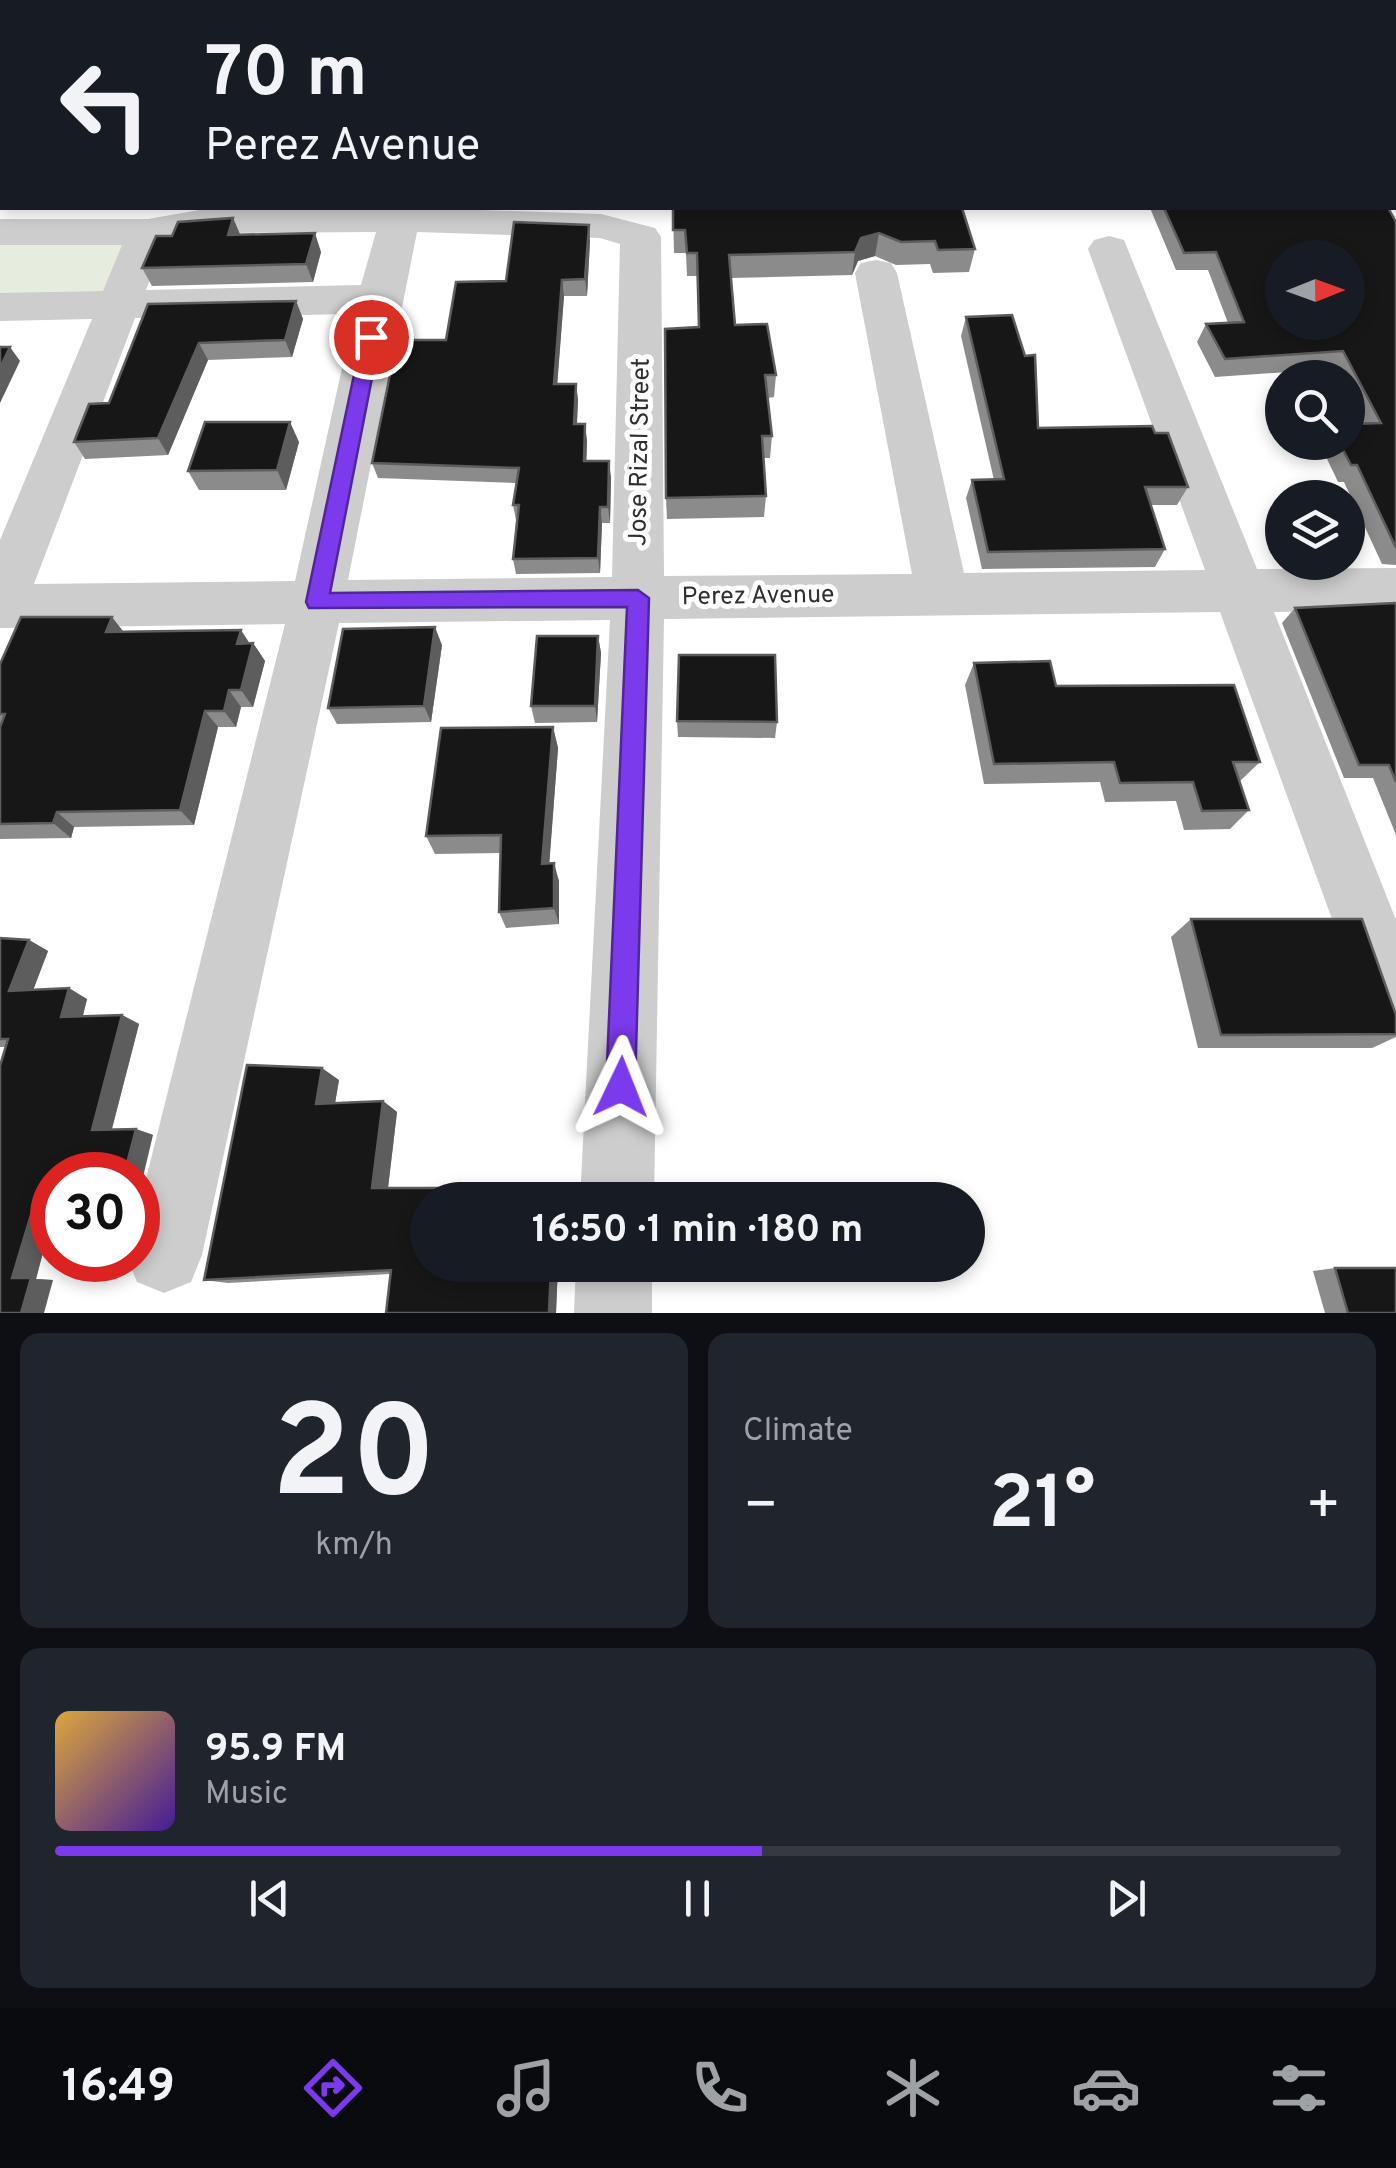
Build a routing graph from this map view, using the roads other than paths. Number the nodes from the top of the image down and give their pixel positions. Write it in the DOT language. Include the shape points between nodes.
graph roads {
  1 [pos="400,218"];
  2 [pos="0,232"];
  3 [pos="148,232"];
  4 [pos="1109,249"];
  5 [pos="876,273"];
  6 [pos="379,299"];
  7 [pos="116,304"];
  8 [pos="0,307"];
  9 [pos="1396,589"];
  10 [pos="1242,591"];
  11 [pos="943,595"];
  12 [pos="638,598"];
  13 [pos="317,602"];
  14 [pos="0,605"];
  15 [pos="1396,1004"];
  16 [pos="618,1182"];
  17 [pos="164,1255"];
  18 [pos="614,1282"];
  19 [pos="613,1313"];
  1 -- 3 [label="street" via="205,221"];
  1 -- 6 [label="street"];
  1 -- 12 [label="street, Jose Rizal Street" via="601,226 624,229 644,243"];
  2 -- 3 [label="street"];
  3 -- 7 [label="street"];
  4 -- 10 [label="street"];
  5 -- 11 [label="street"];
  6 -- 7 [label="street"];
  6 -- 13 [label="street"];
  7 -- 8 [label="street"];
  7 -- 14 [label="street"];
  9 -- 10 [label="street, Perez Avenue"];
  10 -- 11 [label="street, Perez Avenue"];
  10 -- 15 [label="street"];
  11 -- 12 [label="street, Perez Avenue"];
  12 -- 13 [label="street, Perez Avenue"];
  12 -- 16 [label="street, Jose Rizal Street"];
  13 -- 14 [label="street, Perez Avenue"];
  13 -- 17 [label="street"];
  18 -- 19 [label="street"];
}
